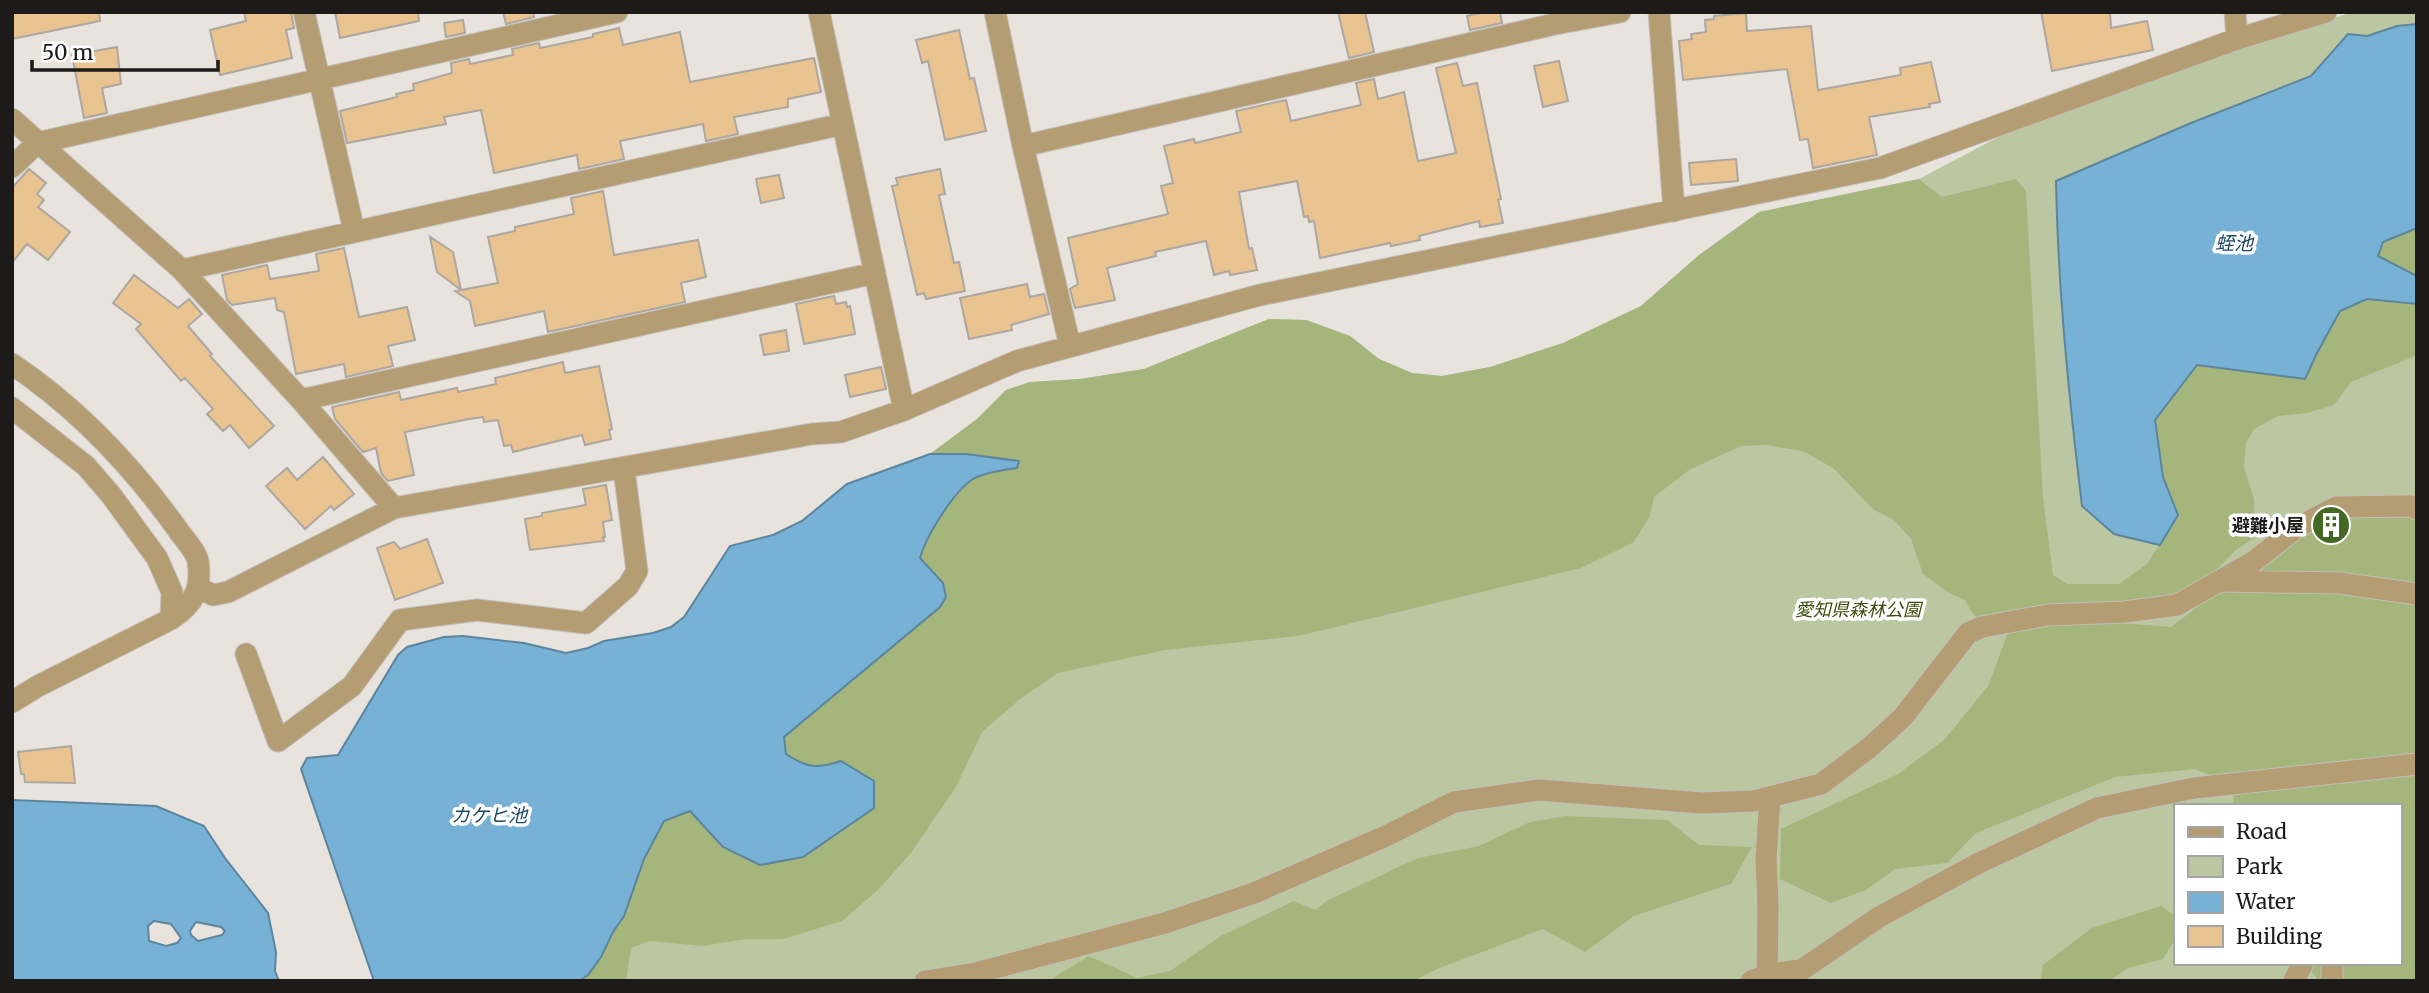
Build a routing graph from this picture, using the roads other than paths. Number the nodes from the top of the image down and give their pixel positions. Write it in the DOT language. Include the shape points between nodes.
graph roads {
  1 [pos="304,12"];
  2 [pos="617,12"];
  3 [pos="819,12"];
  4 [pos="995,12"];
  5 [pos="1620,12"];
  6 [pos="1659,12"];
  7 [pos="2235,12"];
  8 [pos="2326,12"];
  9 [pos="2237,39"];
  10 [pos="319,78"];
  11 [pos="12,119"];
  12 [pos="843,124"];
  13 [pos="37,143"];
  14 [pos="1023,146"];
  15 [pos="12,167"];
  16 [pos="1674,211"];
  17 [pos="354,231"];
  18 [pos="182,271"];
  19 [pos="875,272"];
  20 [pos="1070,346"];
  21 [pos="12,364"];
  22 [pos="301,400"];
  23 [pos="12,408"];
  24 [pos="904,410"];
  25 [pos="624,469"];
  26 [pos="394,508"];
  27 [pos="2417,509"];
  28 [pos="2219,581"];
  29 [pos="199,588"];
  30 [pos="2417,594"];
  31 [pos="171,619"];
  32 [pos="246,654"];
  33 [pos="12,702"];
  34 [pos="2417,764"];
  35 [pos="1770,797"];
  36 [pos="2302,965"];
  37 [pos="1762,979"];
  38 [pos="925,981"];
  39 [pos="2294,981"];
  1 -- 10 [label="street"];
  2 -- 10 [label="street"];
  3 -- 12 [label="street"];
  4 -- 14 [label="street"];
  5 -- 14 [label="street"];
  6 -- 16 [label="street"];
  7 -- 9 [label="street"];
  8 -- 9 [label="street"];
  9 -- 16 [label="street" via="1880,168"];
  10 -- 13 [label="street"];
  10 -- 17 [label="street"];
  11 -- 13 [label="street"];
  12 -- 17 [label="street"];
  12 -- 19 [label="street"];
  13 -- 15 [label="street"];
  13 -- 18 [label="street"];
  14 -- 20 [label="street"];
  16 -- 20 [label="street" via="1260,295"];
  17 -- 18 [label="street"];
  18 -- 22 [label="street"];
  19 -- 22 [label="street"];
  19 -- 24 [label="street"];
  20 -- 24 [label="street" via="1017,361"];
  21 -- 29 [label="street" via="101,436 154,496 198,558"];
  22 -- 26 [label="street"];
  23 -- 31 [label="street" via="86,466 111,495 157,558 172,592"];
  24 -- 25 [label="street" via="841,432"];
  25 -- 26 [label="street"];
  25 -- 32 [label="street" via="637,571 628,586 586,623 477,611 400,620 352,687 278,741"];
  26 -- 29 [label="street" via="228,592 213,595"];
  27 -- 28 [label="street" via="2336,507 2296,528"];
  28 -- 30 [label="street" via="2339,583"];
  28 -- 35 [label="street" via="2177,605 2048,615 1968,633 1903,717 1869,748 1821,784"];
  29 -- 31 [label="street" via="184,611"];
  31 -- 33 [label="street"];
  34 -- 37 [label="street" via="2194,788 2097,808 1979,863 1879,917 1803,969"];
  35 -- 37 [label="street"];
  35 -- 38 [label="street" via="1701,803 1539,790 1454,802 1254,893 1165,923 976,973"];
  36 -- 39 [label="street"];
}
